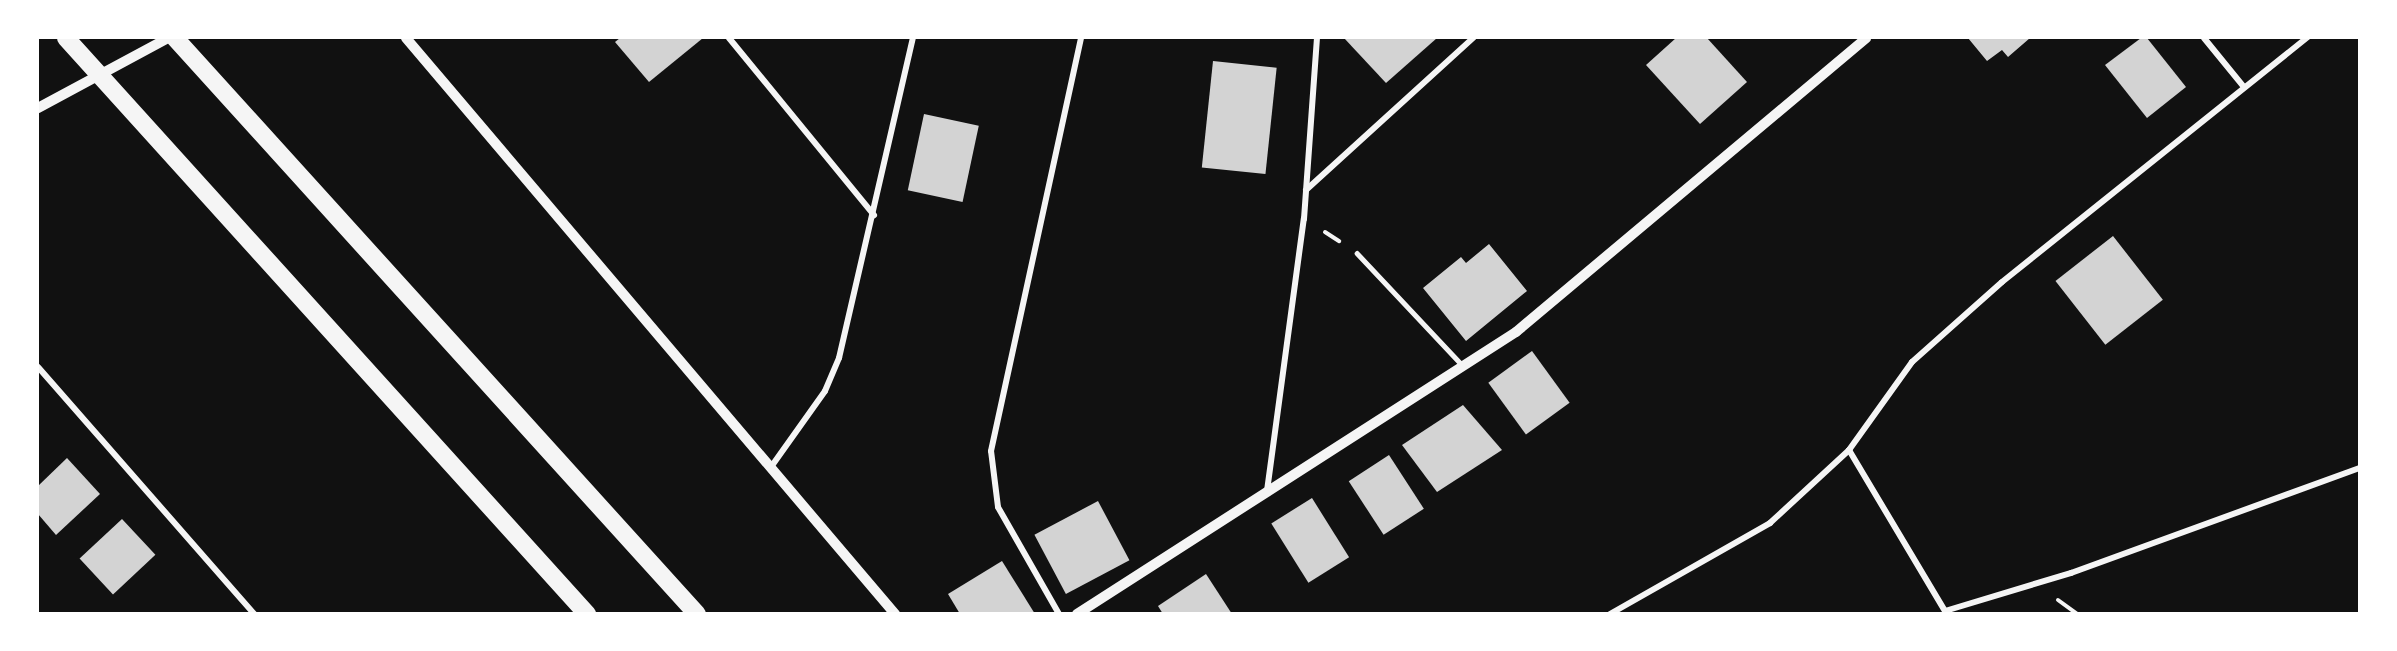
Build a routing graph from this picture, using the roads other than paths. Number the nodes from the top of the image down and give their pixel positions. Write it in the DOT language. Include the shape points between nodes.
graph roads {
  1 [pos="66,38"];
  2 [pos="168,38"];
  3 [pos="175,38"];
  4 [pos="406,38"];
  5 [pos="729,38"];
  6 [pos="913,38"];
  7 [pos="1081,38"];
  8 [pos="1317,38"];
  9 [pos="1473,38"];
  10 [pos="1866,38"];
  11 [pos="2204,38"];
  12 [pos="2307,38"];
  13 [pos="2244,87"];
  14 [pos="38,108"];
  15 [pos="1306,190"];
  16 [pos="874,214"];
  17 [pos="1357,253"];
  18 [pos="38,367"];
  19 [pos="1464,368"];
  20 [pos="1849,450"];
  21 [pos="771,467"];
  22 [pos="2360,468"];
  23 [pos="1267,491"];
  24 [pos="1945,612"];
  25 [pos="254,614"];
  26 [pos="587,614"];
  27 [pos="697,614"];
  28 [pos="895,614"];
  29 [pos="1059,614"];
  30 [pos="1077,614"];
  31 [pos="1610,614"];
  1 -- 26 [label="highway"];
  2 -- 14 [label="street"];
  3 -- 27 [label="highway"];
  4 -- 21 [label="street"];
  5 -- 16 [label="street"];
  6 -- 16 [label="street"];
  7 -- 29 [label="street" via="991,451 998,507"];
  8 -- 15 [label="street"];
  9 -- 15 [label="street"];
  10 -- 19 [label="street" via="1516,332"];
  11 -- 13 [label="street"];
  12 -- 13 [label="street"];
  13 -- 20 [label="street" via="1912,362"];
  15 -- 23 [label="street"];
  16 -- 21 [label="street" via="839,358 825,391"];
  17 -- 19 [label="lane"];
  18 -- 25 [label="street"];
  19 -- 23 [label="street"];
  20 -- 24 [label="street"];
  20 -- 31 [label="street" via="1770,523"];
  21 -- 28 [label="street"];
  22 -- 24 [label="street" via="2071,573"];
  23 -- 30 [label="street"];
}
